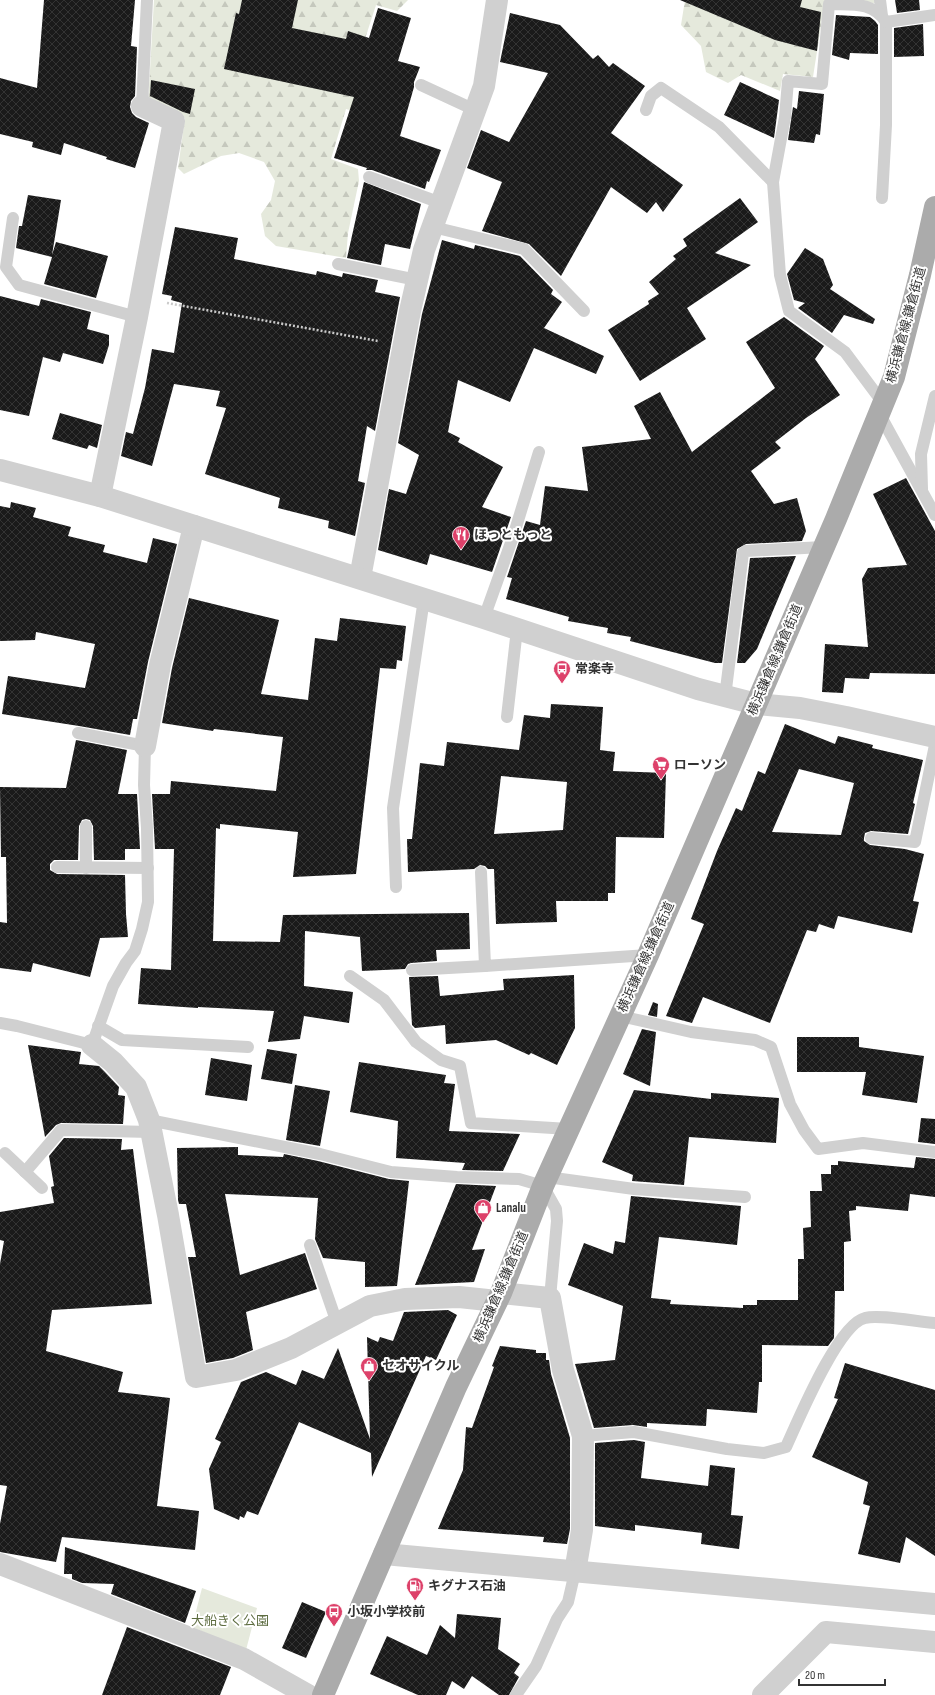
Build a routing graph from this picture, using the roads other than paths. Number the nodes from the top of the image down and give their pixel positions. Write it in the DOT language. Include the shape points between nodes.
graph roads {
  1 [pos="147,0"];
  2 [pos="497,0"];
  3 [pos="880,0"];
  4 [pos="935,15"];
  5 [pos="884,19"];
  6 [pos="421,85"];
  7 [pos="142,106"];
  8 [pos="475,110"];
  9 [pos="646,110"];
  10 [pos="369,177"];
  11 [pos="773,182"];
  12 [pos="882,198"];
  13 [pos="441,203"];
  14 [pos="935,207"];
  15 [pos="12,218"];
  16 [pos="432,227"];
  17 [pos="338,264"];
  18 [pos="417,280"];
  19 [pos="139,308"];
  20 [pos="584,311"];
  21 [pos="935,396"];
  22 [pos="881,408"];
  23 [pos="539,452"];
  24 [pos="0,470"];
  25 [pos="922,490"];
  26 [pos="100,496"];
  27 [pos="935,514"];
  28 [pos="194,526"];
  29 [pos="822,547"];
  30 [pos="360,578"];
  31 [pos="424,599"];
  32 [pos="484,618"];
  33 [pos="517,629"];
  34 [pos="725,697"];
  35 [pos="756,704"];
  36 [pos="507,717"];
  37 [pos="78,733"];
  38 [pos="935,737"];
  39 [pos="935,744"];
  40 [pos="145,746"];
  41 [pos="86,826"];
  42 [pos="871,838"];
  43 [pos="57,868"];
  44 [pos="86,868"];
  45 [pos="148,868"];
  46 [pos="481,872"];
  47 [pos="396,888"];
  48 [pos="648,955"];
  49 [pos="485,966"];
  50 [pos="412,970"];
  51 [pos="350,976"];
  52 [pos="620,1016"];
  53 [pos="0,1024"];
  54 [pos="95,1036"];
  55 [pos="248,1047"];
  56 [pos="151,1126"];
  57 [pos="569,1129"];
  58 [pos="935,1152"];
  59 [pos="5,1153"];
  60 [pos="25,1172"];
  61 [pos="545,1182"];
  62 [pos="42,1188"];
  63 [pos="745,1197"];
  64 [pos="310,1245"];
  65 [pos="499,1297"];
  66 [pos="550,1298"];
  67 [pos="337,1323"];
  68 [pos="935,1323"];
  69 [pos="583,1436"];
  70 [pos="384,1554"];
  71 [pos="0,1564"];
  72 [pos="576,1572"];
  73 [pos="935,1604"];
  74 [pos="935,1642"];
  75 [pos="308,1695"];
  76 [pos="323,1695"];
  77 [pos="516,1695"];
  78 [pos="763,1695"];
  1 -- 7 [label="lane"];
  2 -- 8 [label="street" via="484,86"];
  3 -- 5 [label="lane"];
  4 -- 5 [label="lane"];
  5 -- 11 [label="lane" via="869,6 829,4 822,84 788,81 785,117"];
  5 -- 12 [label="lane" via="886,117"];
  6 -- 8 [label="lane"];
  7 -- 19 [label="street" via="174,121"];
  8 -- 13 [label="street"];
  9 -- 11 [label="lane" via="651,96 661,88 719,127"];
  10 -- 13 [label="lane"];
  11 -- 22 [label="lane" via="780,275 789,310 845,352"];
  13 -- 16 [label="street"];
  14 -- 22 [label="main road, 横浜鎌倉線;鎌倉街道" via="894,377"];
  15 -- 19 [label="lane" via="6,267 19,285"];
  16 -- 18 [label="street"];
  16 -- 20 [label="lane" via="524,249"];
  17 -- 18 [label="lane"];
  18 -- 30 [label="street"];
  19 -- 26 [label="street"];
  21 -- 25 [label="lane" via="921,454"];
  22 -- 25 [label="lane"];
  22 -- 29 [label="main road, 横浜鎌倉線;鎌倉街道"];
  23 -- 32 [label="lane" via="513,537"];
  24 -- 26 [label="street"];
  25 -- 27 [label="lane"];
  26 -- 28 [label="street"];
  28 -- 30 [label="street"];
  28 -- 40 [label="street" via="160,665"];
  29 -- 34 [label="lane" via="743,553"];
  29 -- 35 [label="main road, 横浜鎌倉線;鎌倉街道"];
  30 -- 31 [label="street"];
  31 -- 32 [label="street"];
  31 -- 47 [label="lane" via="393,808"];
  32 -- 33 [label="street"];
  33 -- 34 [label="street"];
  33 -- 36 [label="lane"];
  34 -- 35 [label="street"];
  35 -- 38 [label="street" via="808,710"];
  35 -- 48 [label="main road, 横浜鎌倉線;鎌倉街道"];
  37 -- 40 [label="lane"];
  39 -- 42 [label="lane" via="915,842"];
  40 -- 45 [label="lane"];
  41 -- 44 [label="lane"];
  43 -- 44 [label="lane"];
  44 -- 45 [label="lane"];
  45 -- 54 [label="lane" via="148,902 142,929 135,951 113,986"];
  46 -- 49 [label="lane"];
  48 -- 49 [label="lane"];
  48 -- 52 [label="main road, 横浜鎌倉線;鎌倉街道"];
  49 -- 50 [label="lane"];
  51 -- 57 [label="lane" via="384,1000 416,1042 441,1060 460,1066 471,1122"];
  52 -- 57 [label="main road, 横浜鎌倉線;鎌倉街道"];
  52 -- 58 [label="lane" via="691,1032 755,1040 771,1047 790,1104 818,1149 862,1143"];
  53 -- 54 [label="lane"];
  54 -- 55 [label="lane" via="122,1040"];
  54 -- 56 [label="street" via="112,1062 136,1087"];
  56 -- 60 [label="lane" via="61,1130"];
  56 -- 61 [label="lane" via="320,1154 391,1172"];
  56 -- 67 [label="street" via="196,1377 236,1370 291,1348"];
  57 -- 61 [label="main road, 横浜鎌倉線;鎌倉街道"];
  59 -- 60 [label="lane"];
  60 -- 62 [label="lane"];
  61 -- 63 [label="lane"];
  61 -- 65 [label="main road, 横浜鎌倉線;鎌倉街道"];
  61 -- 66 [label="lane" via="556,1209"];
  64 -- 67 [label="lane"];
  65 -- 66 [label="street"];
  65 -- 67 [label="street" via="405,1299 370,1306"];
  65 -- 70 [label="main road, 横浜鎌倉線;鎌倉街道" via="456,1387"];
  66 -- 69 [label="street" via="563,1370"];
  68 -- 69 [label="lane" via="864,1318 852,1327 830,1355 786,1447 764,1453 726,1449 634,1432"];
  69 -- 72 [label="street" via="582,1530"];
  70 -- 72 [label="street"];
  70 -- 76 [label="main road, 横浜鎌倉線;鎌倉街道"];
  71 -- 75 [label="street" via="244,1659"];
  72 -- 73 [label="street"];
  72 -- 77 [label="lane" via="568,1602 557,1619 536,1666"];
  74 -- 78 [label="street" via="826,1632"];
}
